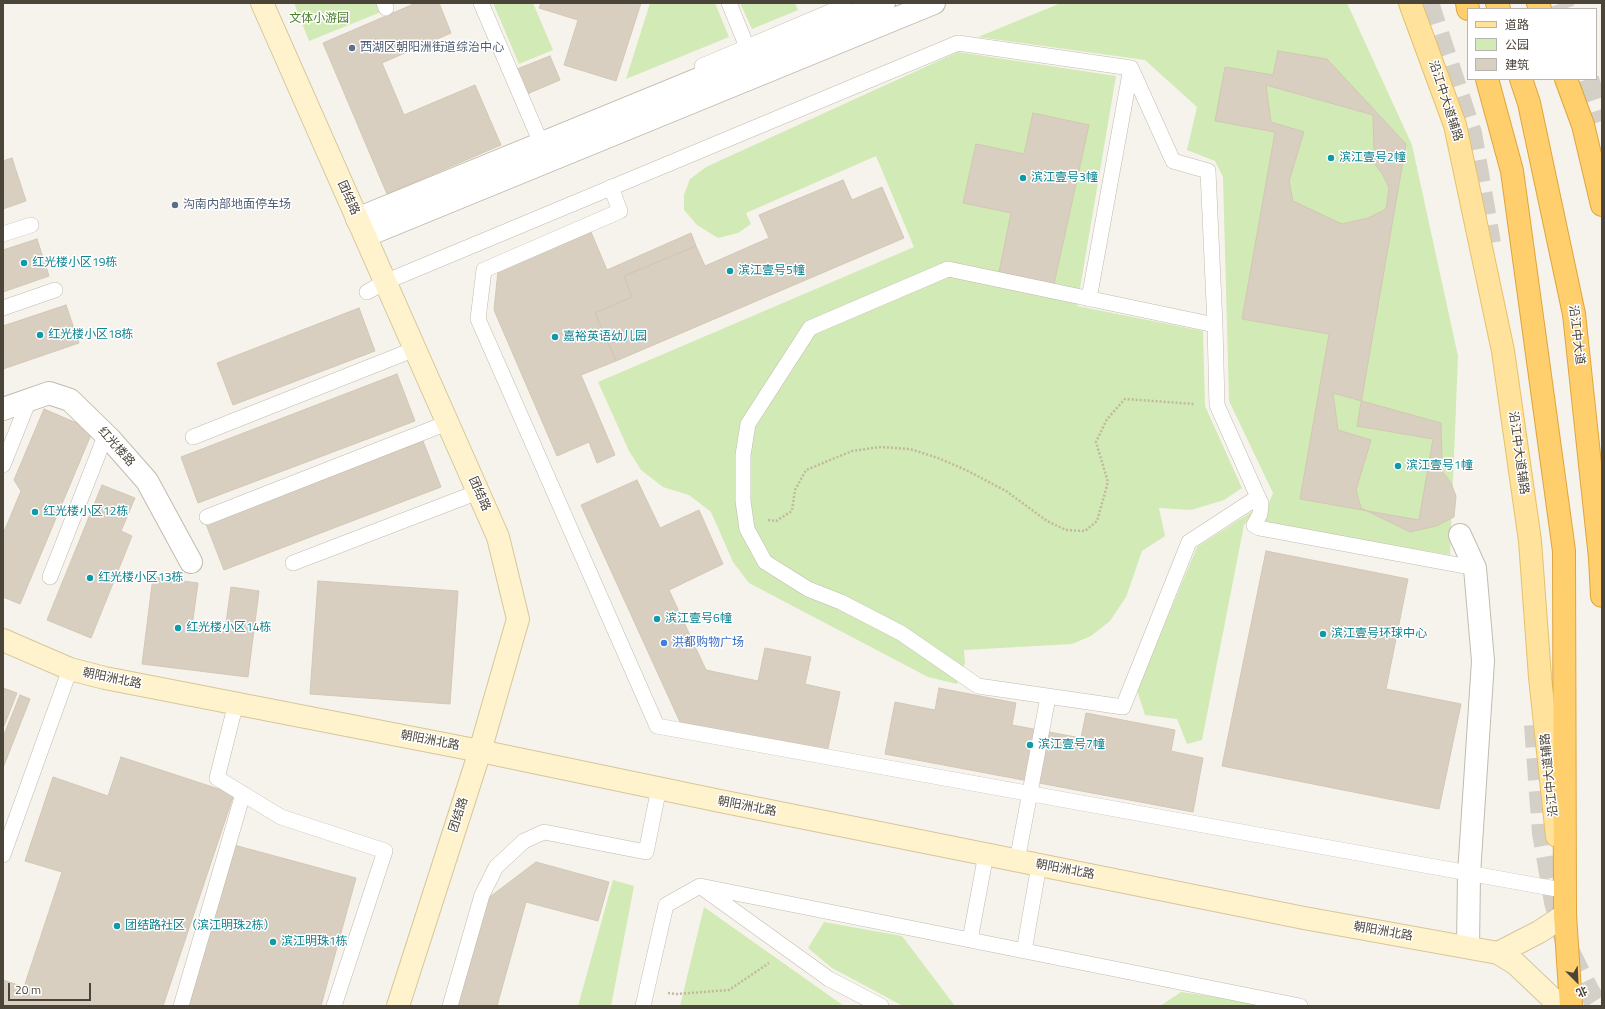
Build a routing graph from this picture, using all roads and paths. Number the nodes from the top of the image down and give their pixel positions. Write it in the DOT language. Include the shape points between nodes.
graph roads {
  1 [pos="262,3"];
  2 [pos="481,3"];
  3 [pos="729,3"];
  4 [pos="842,3"];
  5 [pos="884,3"];
  6 [pos="934,3"];
  7 [pos="1410,3"];
  8 [pos="747,47"];
  9 [pos="1132,68"];
  10 [pos="1487,80"];
  11 [pos="1521,80"];
  12 [pos="1566,80"];
  13 [pos="539,139"];
  14 [pos="611,187"];
  15 [pos="1602,206"];
  16 [pos="31,225"];
  17 [pos="361,227"];
  18 [pos="3,234"];
  19 [pos="376,287"];
  20 [pos="55,290"];
  21 [pos="1089,299"];
  22 [pos="3,308"];
  23 [pos="1215,325"];
  24 [pos="415,349"];
  25 [pos="30,400"];
  26 [pos="1218,405"];
  27 [pos="3,410"];
  28 [pos="448,423"];
  29 [pos="106,434"];
  30 [pos="193,437"];
  31 [pos="3,465"];
  32 [pos="478,492"];
  33 [pos="1258,497"];
  34 [pos="742,501"];
  35 [pos="207,518"];
  36 [pos="1460,535"];
  37 [pos="191,562"];
  38 [pos="293,563"];
  39 [pos="1475,568"];
  40 [pos="50,577"];
  41 [pos="1602,596"];
  42 [pos="3,640"];
  43 [pos="70,669"];
  44 [pos="1048,696"];
  45 [pos="236,703"];
  46 [pos="480,751"];
  47 [pos="659,788"];
  48 [pos="243,794"];
  49 [pos="1030,794"];
  50 [pos="986,854"];
  51 [pos="3,855"];
  52 [pos="1017,860"];
  53 [pos="1040,865"];
  54 [pos="1469,874"];
  55 [pos="700,886"];
  56 [pos="1562,890"];
  57 [pos="1565,915"];
  58 [pos="970,940"];
  59 [pos="1468,947"];
  60 [pos="788,950"];
  61 [pos="1024,951"];
  62 [pos="1498,952"];
  63 [pos="647,990"];
  64 [pos="181,1006"];
  65 [pos="334,1006"];
  66 [pos="398,1006"];
  67 [pos="450,1006"];
  68 [pos="643,1006"];
  69 [pos="881,1006"];
  70 [pos="1300,1006"];
  71 [pos="1560,1006"];
  72 [pos="1571,1006"];
  1 -- 17 [label="main road, 团结路"];
  2 -- 13 [label="lane"];
  3 -- 8 [label="lane"];
  4 -- 8 [label="lane" via="844,6"];
  5 -- 13 [label="street"];
  6 -- 17 [label="street"];
  7 -- 56 [label="main road, 沿江中大道辅路" via="1455,125 1503,351 1530,541 1540,677"];
  8 -- 13 [label="lane"];
  9 -- 14 [label="lane" via="958,43"];
  9 -- 21 [label="lane"];
  9 -- 23 [label="lane" via="1172,161 1208,171"];
  10 -- 57 [label="highway" via="1512,172 1564,551"];
  11 -- 41 [label="highway, 沿江中大道" via="1529,103 1574,314"];
  12 -- 15 [label="highway" via="1583,125"];
  13 -- 17 [label="street"];
  14 -- 19 [label="lane"];
  14 -- 49 [label="lane" via="620,211 484,270 478,319 657,726"];
  16 -- 18 [label="lane"];
  17 -- 19 [label="main road, 团结路"];
  19 -- 24 [label="main road, 团结路"];
  20 -- 22 [label="lane"];
  21 -- 23 [label="lane"];
  21 -- 34 [label="lane" via="948,269 810,328 748,424 743,455"];
  23 -- 26 [label="lane"];
  24 -- 28 [label="main road, 团结路"];
  24 -- 30 [label="lane"];
  25 -- 27 [label="street, 红光楼路"];
  25 -- 29 [label="street, 红光楼路" via="48,393 70,400"];
  25 -- 31 [label="lane"];
  26 -- 33 [label="lane"];
  26 -- 34 [label="path" via="1125,399 1107,419 1096,442 1108,482 1097,521 1085,531 1066,530 1047,521 1000,488 966,470 910,449 880,447 852,451 806,470 795,490 792,511 776,521 759,519"];
  28 -- 32 [label="main road, 团结路"];
  28 -- 35 [label="lane"];
  29 -- 37 [label="street, 红光楼路" via="147,481"];
  29 -- 40 [label="lane"];
  32 -- 38 [label="lane"];
  32 -- 46 [label="main road, 团结路" via="498,537 518,618"];
  33 -- 39 [label="lane" via="1261,503 1260,514 1254,525 1259,528"];
  33 -- 44 [label="lane" via="1189,542 1123,707"];
  34 -- 44 [label="lane" via="747,529 765,562 808,589 841,602 901,633 978,686"];
  36 -- 39 [label="street"];
  39 -- 54 [label="street" via="1483,661"];
  42 -- 43 [label="main road, 朝阳洲北路"];
  43 -- 45 [label="main road, 朝阳洲北路"];
  43 -- 51 [label="lane"];
  44 -- 49 [label="lane"];
  45 -- 46 [label="main road, 朝阳洲北路"];
  45 -- 48 [label="lane" via="217,778"];
  46 -- 47 [label="main road, 朝阳洲北路"];
  46 -- 66 [label="main road, 团结路"];
  47 -- 50 [label="main road, 朝阳洲北路"];
  47 -- 67 [label="lane" via="646,852 544,832 524,841 496,867 482,894"];
  48 -- 64 [label="lane"];
  48 -- 65 [label="lane" via="281,817 385,851"];
  49 -- 52 [label="lane"];
  49 -- 54 [label="lane"];
  50 -- 52 [label="main road, 朝阳洲北路"];
  50 -- 58 [label="lane"];
  52 -- 53 [label="main road, 朝阳洲北路"];
  53 -- 59 [label="main road, 朝阳洲北路" via="1304,918"];
  53 -- 61 [label="lane"];
  54 -- 56 [label="lane"];
  54 -- 59 [label="street"];
  55 -- 58 [label="lane"];
  55 -- 60 [label="lane"];
  55 -- 63 [label="lane" via="666,905"];
  56 -- 57 [label="main road, 沿江中大道辅路"];
  57 -- 62 [label="main road"];
  57 -- 72 [label="highway"];
  58 -- 61 [label="lane"];
  59 -- 62 [label="main road, 朝阳洲北路"];
  60 -- 63 [label="path" via="729,990 677,994"];
  60 -- 69 [label="lane" via="829,979"];
  61 -- 70 [label="lane"];
  62 -- 71 [label="main road, 朝阳洲北路" via="1516,964"];
  63 -- 68 [label="lane"];
}
